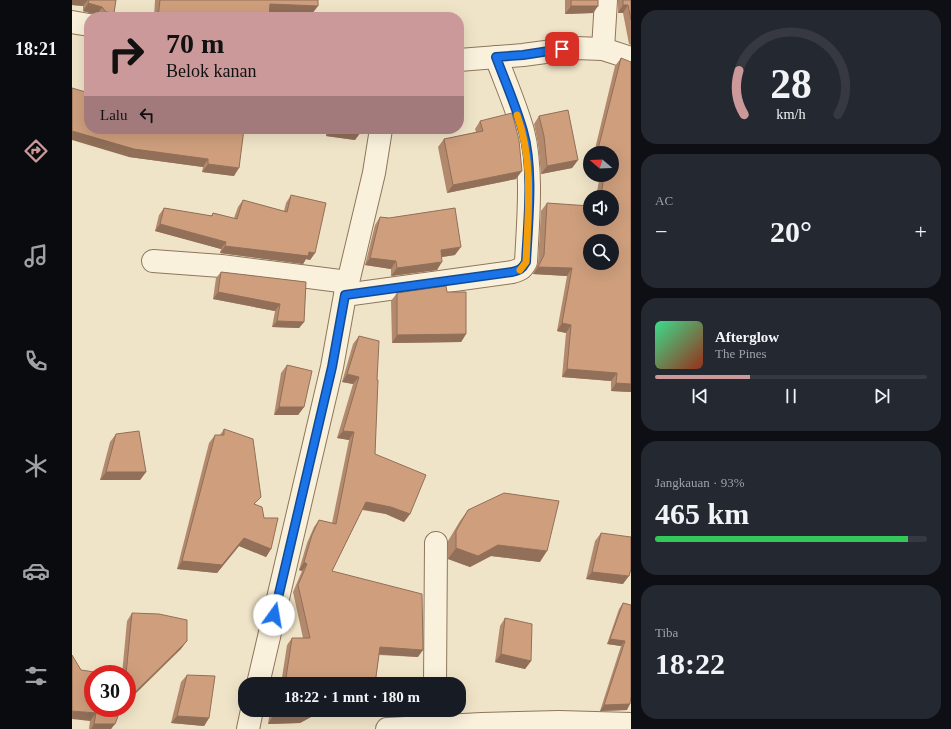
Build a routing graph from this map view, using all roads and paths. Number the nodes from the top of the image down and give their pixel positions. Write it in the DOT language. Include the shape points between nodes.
graph roads {
  1 [pos="606,0"];
  2 [pos="72,22"];
  3 [pos="84,24"];
  4 [pos="603,49"];
  5 [pos="496,57"];
  6 [pos="631,58"];
  7 [pos="464,60"];
  8 [pos="379,134"];
  9 [pos="153,261"];
  10 [pos="347,288"];
  11 [pos="436,543"];
  12 [pos="260,677"];
  13 [pos="435,677"];
  14 [pos="251,717"];
  15 [pos="435,718"];
  16 [pos="631,724"];
  17 [pos="558,725"];
  18 [pos="248,729"];
  19 [pos="387,729"];
  1 -- 4 [label="street"];
  2 -- 3 [label="street"];
  4 -- 5 [label="street" via="575,48"];
  4 -- 6 [label="street"];
  5 -- 7 [label="street"];
  5 -- 10 [label="street" via="523,132 529,170 524,267 512,272"];
  8 -- 10 [label="street" via="374,173"];
  9 -- 10 [label="street" via="221,266"];
  10 -- 12 [label="street" via="332,367"];
  11 -- 13 [label="street"];
  14 -- 18 [label="street"];
  15 -- 17 [label="street"];
  15 -- 19 [label="street"];
  16 -- 17 [label="street"];
}
